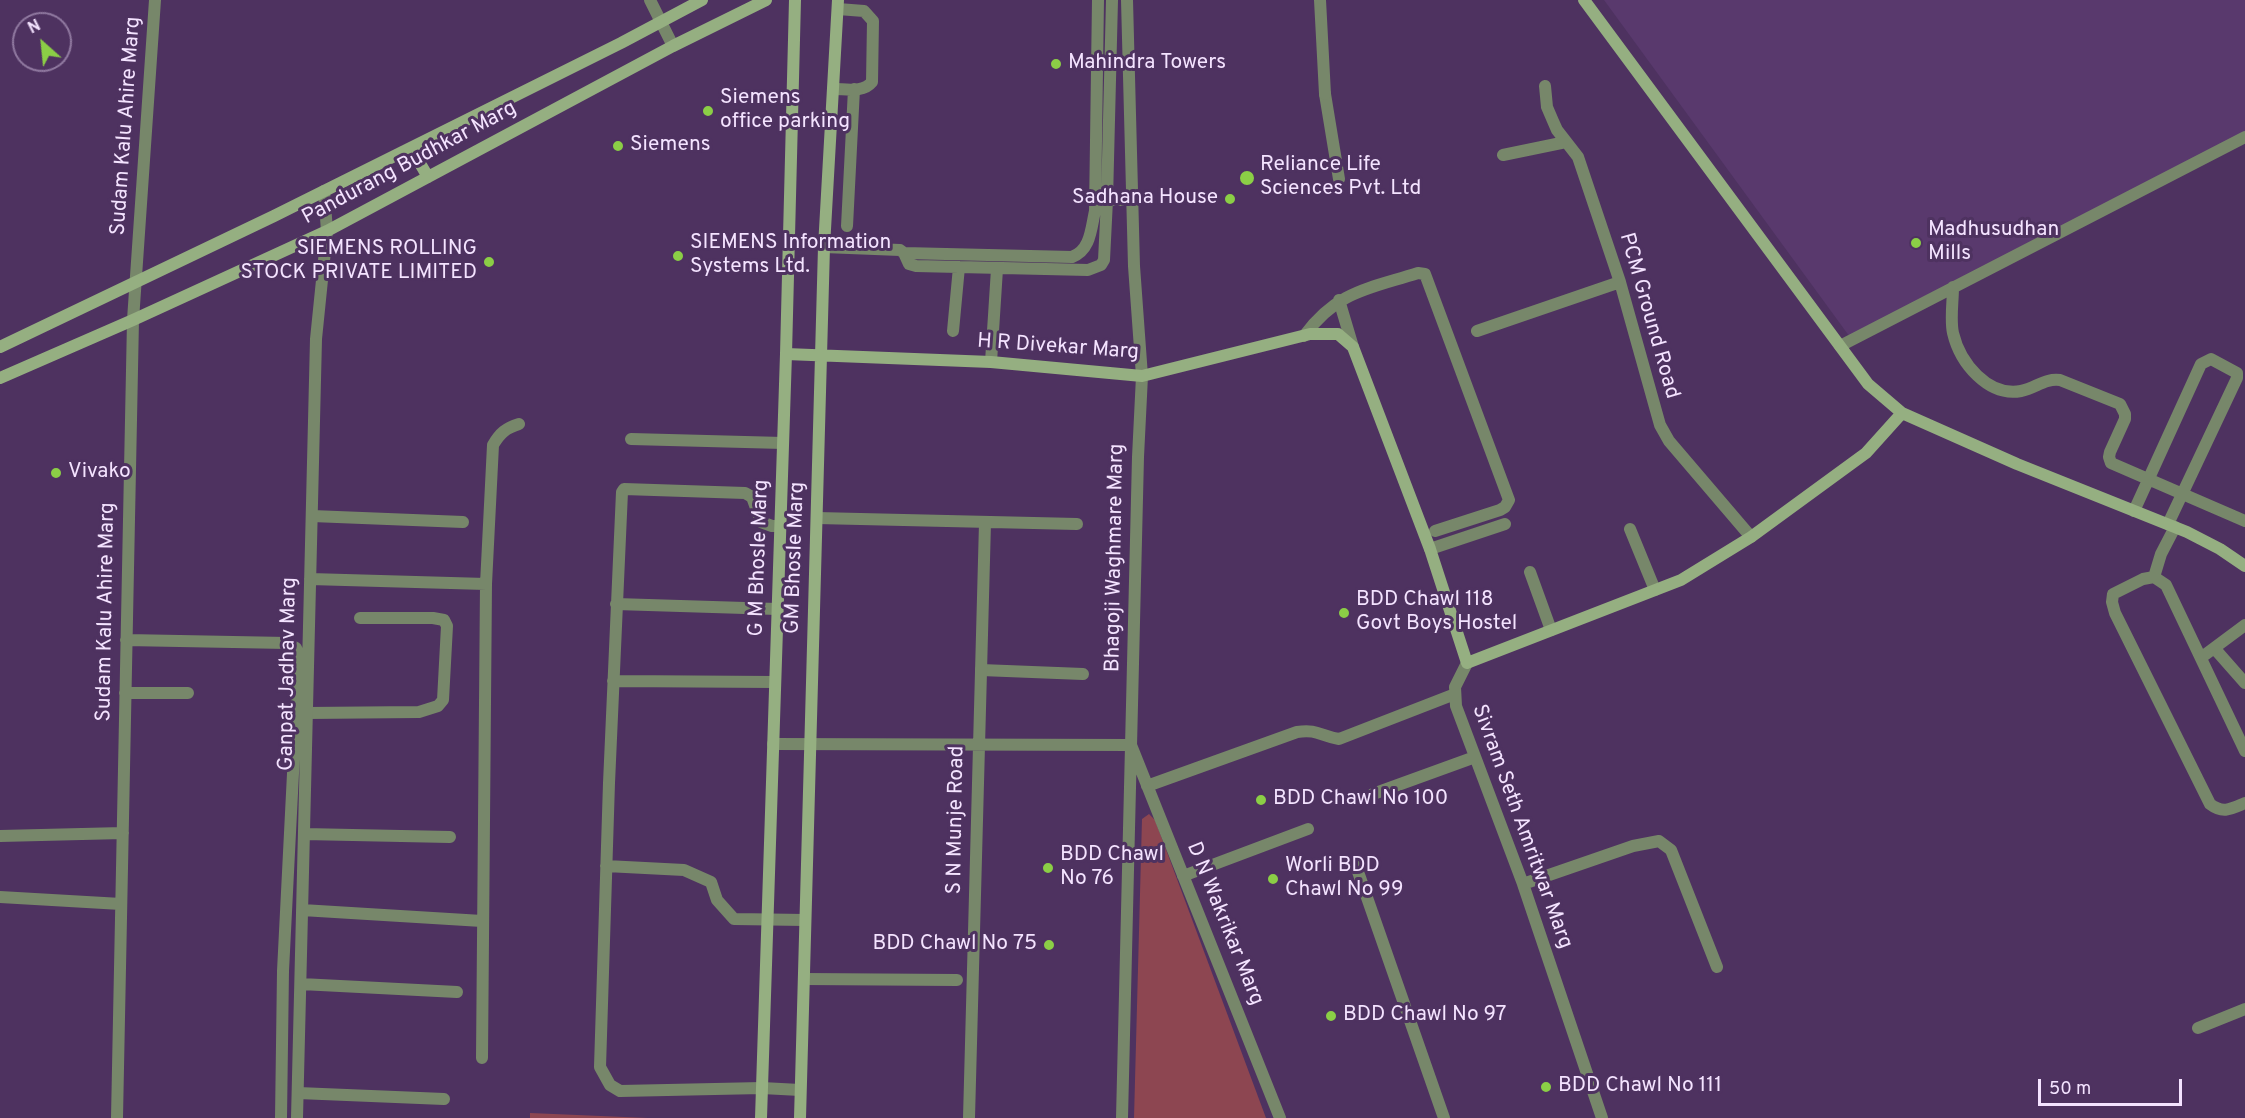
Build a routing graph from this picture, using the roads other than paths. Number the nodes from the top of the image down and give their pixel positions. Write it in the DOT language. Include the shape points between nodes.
graph roads {
  1 [pos="155,0"];
  2 [pos="650,0"];
  3 [pos="702,0"];
  4 [pos="766,0"];
  5 [pos="795,0"];
  6 [pos="1098,0"];
  7 [pos="1112,0"];
  8 [pos="1127,0"];
  9 [pos="1320,0"];
  10 [pos="1584,0"];
  11 [pos="838,4"];
  12 [pos="865,5"];
  13 [pos="660,22"];
  14 [pos="673,46"];
  15 [pos="1129,80"];
  16 [pos="1110,81"];
  17 [pos="1545,86"];
  18 [pos="833,89"];
  19 [pos="855,89"];
  20 [pos="2245,137"];
  21 [pos="1566,142"];
  22 [pos="411,148"];
  23 [pos="1503,155"];
  24 [pos="428,177"];
  25 [pos="1339,179"];
  26 [pos="324,191"];
  27 [pos="1107,200"];
  28 [pos="1132,200"];
  29 [pos="847,226"];
  30 [pos="327,231"];
  31 [pos="824,247"];
  32 [pos="904,253"];
  33 [pos="959,267"];
  34 [pos="997,269"];
  35 [pos="1620,282"];
  36 [pos="135,283"];
  37 [pos="1953,287"];
  38 [pos="1339,300"];
  39 [pos="133,320"];
  40 [pos="953,331"];
  41 [pos="1477,331"];
  42 [pos="1304,336"];
  43 [pos="1840,346"];
  44 [pos="0,347"];
  45 [pos="1353,347"];
  46 [pos="786,354"];
  47 [pos="821,355"];
  48 [pos="991,362"];
  49 [pos="1142,376"];
  50 [pos="0,378"];
  51 [pos="1902,413"];
  52 [pos="519,424"];
  53 [pos="631,439"];
  54 [pos="783,442"];
  55 [pos="2147,479"];
  56 [pos="2181,494"];
  57 [pos="2134,511"];
  58 [pos="312,516"];
  59 [pos="816,518"];
  60 [pos="2245,521"];
  61 [pos="463,522"];
  62 [pos="985,523"];
  63 [pos="1077,524"];
  64 [pos="1505,524"];
  65 [pos="2171,525"];
  66 [pos="780,526"];
  67 [pos="1630,529"];
  68 [pos="1436,531"];
  69 [pos="1751,537"];
  70 [pos="1430,549"];
  71 [pos="2245,566"];
  72 [pos="1530,572"];
  73 [pos="2154,577"];
  74 [pos="310,579"];
  75 [pos="486,584"];
  76 [pos="1655,590"];
  77 [pos="616,604"];
  78 [pos="777,609"];
  79 [pos="360,618"];
  80 [pos="2245,625"];
  81 [pos="1551,630"];
  82 [pos="126,640"];
  83 [pos="2215,649"];
  84 [pos="2202,657"];
  85 [pos="1467,663"];
  86 [pos="981,670"];
  87 [pos="1083,674"];
  88 [pos="613,681"];
  89 [pos="775,682"];
  90 [pos="2245,683"];
  91 [pos="125,693"];
  92 [pos="188,693"];
  93 [pos="1455,694"];
  94 [pos="307,713"];
  95 [pos="810,743"];
  96 [pos="773,744"];
  97 [pos="979,744"];
  98 [pos="1131,745"];
  99 [pos="2245,751"];
  100 [pos="1475,757"];
  101 [pos="1147,786"];
  102 [pos="1373,794"];
  103 [pos="2245,803"];
  104 [pos="1308,829"];
  105 [pos="123,833"];
  106 [pos="304,834"];
  107 [pos="0,836"];
  108 [pos="450,837"];
  109 [pos="606,866"];
  110 [pos="1356,866"];
  111 [pos="1183,876"];
  112 [pos="1523,884"];
  113 [pos="0,897"];
  114 [pos="121,904"];
  115 [pos="302,910"];
  116 [pos="768,919"];
  117 [pos="805,920"];
  118 [pos="482,921"];
  119 [pos="1717,967"];
  120 [pos="804,979"];
  121 [pos="957,980"];
  122 [pos="301,984"];
  123 [pos="457,992"];
  124 [pos="2245,1009"];
  125 [pos="2198,1028"];
  126 [pos="482,1058"];
  127 [pos="762,1088"];
  128 [pos="800,1090"];
  129 [pos="298,1093"];
  130 [pos="444,1099"];
  131 [pos="117,1118"];
  132 [pos="281,1118"];
  133 [pos="297,1118"];
  134 [pos="761,1118"];
  135 [pos="800,1118"];
  136 [pos="969,1118"];
  137 [pos="1122,1118"];
  138 [pos="1280,1118"];
  139 [pos="1443,1118"];
  140 [pos="1602,1118"];
  1 -- 36 [label="street, Sudam Kalu Ahire Marg"];
  2 -- 13 [label="street"];
  3 -- 13 [label="main road, Pandurang Budhkar Marg"];
  4 -- 14 [label="main road, Pandurang Budhkar Marg"];
  5 -- 46 [label="main road, G M Bhosle Marg"];
  6 -- 32 [label="street" via="1095,211 1084,250 1072,257"];
  7 -- 16 [label="street"];
  8 -- 15 [label="street, Bhagoji Waghmare Marg"];
  9 -- 25 [label="street" via="1325,94"];
  10 -- 43 [label="main road"];
  11 -- 12 [label="street"];
  11 -- 18 [label="main road, GM Bhosle Marg"];
  12 -- 19 [label="street" via="875,27 872,82 868,87"];
  13 -- 14 [label="street"];
  13 -- 22 [label="main road, Pandurang Budhkar Marg"];
  14 -- 24 [label="main road, Pandurang Budhkar Marg"];
  15 -- 16 [label="street"];
  15 -- 28 [label="street, Bhagoji Waghmare Marg"];
  16 -- 27 [label="street"];
  17 -- 21 [label="street, PCM Ground Road" via="1547,107"];
  18 -- 19 [label="street"];
  18 -- 31 [label="main road, GM Bhosle Marg"];
  19 -- 29 [label="street"];
  20 -- 37 [label="street"];
  21 -- 23 [label="street"];
  21 -- 35 [label="street, PCM Ground Road" via="1578,157"];
  22 -- 24 [label="main road"];
  22 -- 26 [label="main road, Pandurang Budhkar Marg"];
  24 -- 30 [label="main road, Pandurang Budhkar Marg"];
  26 -- 30 [label="street, Ganpat Jadhav Marg"];
  26 -- 36 [label="main road, Pandurang Budhkar Marg"];
  27 -- 28 [label="street"];
  27 -- 34 [label="street" via="1104,260 1095,268"];
  28 -- 49 [label="street, Bhagoji Waghmare Marg"];
  30 -- 39 [label="main road, Pandurang Budhkar Marg"];
  30 -- 58 [label="street, Ganpat Jadhav Marg" via="316,339"];
  31 -- 32 [label="street"];
  31 -- 47 [label="main road, GM Bhosle Marg"];
  32 -- 33 [label="street" via="909,264 916,266"];
  33 -- 34 [label="street"];
  33 -- 40 [label="street"];
  34 -- 48 [label="street"];
  35 -- 41 [label="street"];
  35 -- 69 [label="street, PCM Ground Road" via="1660,425 1669,441"];
  36 -- 39 [label="street, Sudam Kalu Ahire Marg"];
  36 -- 44 [label="main road, Pandurang Budhkar Marg"];
  37 -- 43 [label="street"];
  37 -- 55 [label="street" via="1953,333 1961,353 1981,379 2009,392 2050,379 2060,380 2120,404 2125,419 2110,452 2111,463"];
  38 -- 42 [label="street" via="1326,309"];
  38 -- 45 [label="street"];
  38 -- 68 [label="street" via="1418,273 1425,274 1429,281 1509,500 1500,510"];
  39 -- 50 [label="main road, Pandurang Budhkar Marg"];
  39 -- 82 [label="street, Sudam Kalu Ahire Marg"];
  42 -- 45 [label="main road, H R Divekar Marg" via="1338,334"];
  42 -- 49 [label="main road, H R Divekar Marg"];
  43 -- 51 [label="main road" via="1868,384"];
  45 -- 70 [label="main road"];
  46 -- 47 [label="main road, H R Divekar Marg"];
  46 -- 54 [label="main road, G M Bhosle Marg"];
  47 -- 48 [label="main road, H R Divekar Marg"];
  47 -- 59 [label="main road, GM Bhosle Marg"];
  48 -- 49 [label="main road, H R Divekar Marg"];
  49 -- 98 [label="street, Bhagoji Waghmare Marg"];
  51 -- 57 [label="main road"];
  51 -- 69 [label="main road" via="1866,453"];
  52 -- 75 [label="street" via="507,428 493,445"];
  53 -- 54 [label="street"];
  54 -- 66 [label="main road, G M Bhosle Marg"];
  55 -- 56 [label="street"];
  55 -- 56 [label="street" via="2201,364 2211,359 2233,369 2237,378"];
  55 -- 57 [label="street"];
  56 -- 60 [label="street"];
  56 -- 65 [label="street"];
  57 -- 65 [label="main road"];
  58 -- 61 [label="street"];
  58 -- 74 [label="street, Ganpat Jadhav Marg"];
  59 -- 62 [label="street"];
  59 -- 95 [label="main road, GM Bhosle Marg"];
  62 -- 63 [label="street"];
  62 -- 86 [label="street, S N Munje Road"];
  64 -- 70 [label="street"];
  65 -- 71 [label="main road"];
  65 -- 73 [label="street"];
  66 -- 77 [label="street" via="761,522 752,497 745,493 624,489"];
  66 -- 78 [label="main road, G M Bhosle Marg"];
  67 -- 76 [label="street"];
  69 -- 76 [label="main road" via="1681,580"];
  70 -- 85 [label="main road"];
  72 -- 81 [label="street"];
  73 -- 84 [label="street" via="2166,585"];
  73 -- 103 [label="street" via="2113,594 2115,613 2210,804 2226,811"];
  74 -- 75 [label="street"];
  74 -- 94 [label="street, Ganpat Jadhav Marg"];
  75 -- 118 [label="street"];
  76 -- 81 [label="main road"];
  77 -- 78 [label="street"];
  77 -- 88 [label="street"];
  78 -- 89 [label="main road, G M Bhosle Marg"];
  79 -- 94 [label="street" via="444,620 447,626 443,700 438,706 419,712"];
  80 -- 83 [label="street"];
  81 -- 85 [label="main road"];
  82 -- 91 [label="street, Sudam Kalu Ahire Marg"];
  82 -- 132 [label="street" via="287,644 296,648 299,655 283,971"];
  83 -- 84 [label="street"];
  83 -- 90 [label="street"];
  84 -- 99 [label="street"];
  85 -- 93 [label="street, Sivram Seth Amritwar Marg"];
  86 -- 87 [label="street"];
  86 -- 97 [label="street, S N Munje Road"];
  88 -- 89 [label="street"];
  88 -- 109 [label="street"];
  89 -- 96 [label="main road, G M Bhosle Marg"];
  91 -- 92 [label="street"];
  91 -- 105 [label="street, Sudam Kalu Ahire Marg"];
  93 -- 100 [label="street, Sivram Seth Amritwar Marg"];
  93 -- 101 [label="street" via="1340,739 1313,730 1297,732"];
  94 -- 106 [label="street, Ganpat Jadhav Marg"];
  95 -- 96 [label="street"];
  95 -- 97 [label="street"];
  95 -- 117 [label="main road, GM Bhosle Marg"];
  96 -- 116 [label="main road, G M Bhosle Marg"];
  97 -- 98 [label="street"];
  97 -- 136 [label="street, S N Munje Road"];
  98 -- 101 [label="street, D N Wakrikar Marg"];
  98 -- 137 [label="street, Bhagoji Waghmare Marg"];
  100 -- 102 [label="street"];
  100 -- 112 [label="street, Sivram Seth Amritwar Marg"];
  101 -- 111 [label="street, D N Wakrikar Marg"];
  104 -- 111 [label="street"];
  105 -- 107 [label="street"];
  105 -- 114 [label="street, Sudam Kalu Ahire Marg"];
  106 -- 108 [label="street"];
  106 -- 115 [label="street, Ganpat Jadhav Marg"];
  109 -- 116 [label="street" via="684,870 711,882 717,900 734,919"];
  109 -- 127 [label="street" via="600,1067 609,1085 620,1091"];
  110 -- 139 [label="street"];
  111 -- 138 [label="street, D N Wakrikar Marg"];
  112 -- 119 [label="street" via="1633,846 1659,841 1671,850"];
  112 -- 140 [label="street, Sivram Seth Amritwar Marg"];
  113 -- 114 [label="street"];
  114 -- 131 [label="street, Sudam Kalu Ahire Marg"];
  115 -- 118 [label="street"];
  115 -- 122 [label="street, Ganpat Jadhav Marg"];
  116 -- 117 [label="street"];
  116 -- 127 [label="main road, G M Bhosle Marg"];
  117 -- 120 [label="main road, GM Bhosle Marg"];
  118 -- 126 [label="street"];
  120 -- 121 [label="street"];
  120 -- 128 [label="main road, GM Bhosle Marg"];
  122 -- 123 [label="street"];
  122 -- 129 [label="street, Ganpat Jadhav Marg"];
  124 -- 125 [label="street"];
  127 -- 128 [label="street"];
  127 -- 134 [label="main road, G M Bhosle Marg"];
  128 -- 135 [label="main road, GM Bhosle Marg"];
  129 -- 130 [label="street"];
  129 -- 133 [label="street, Ganpat Jadhav Marg"];
}
